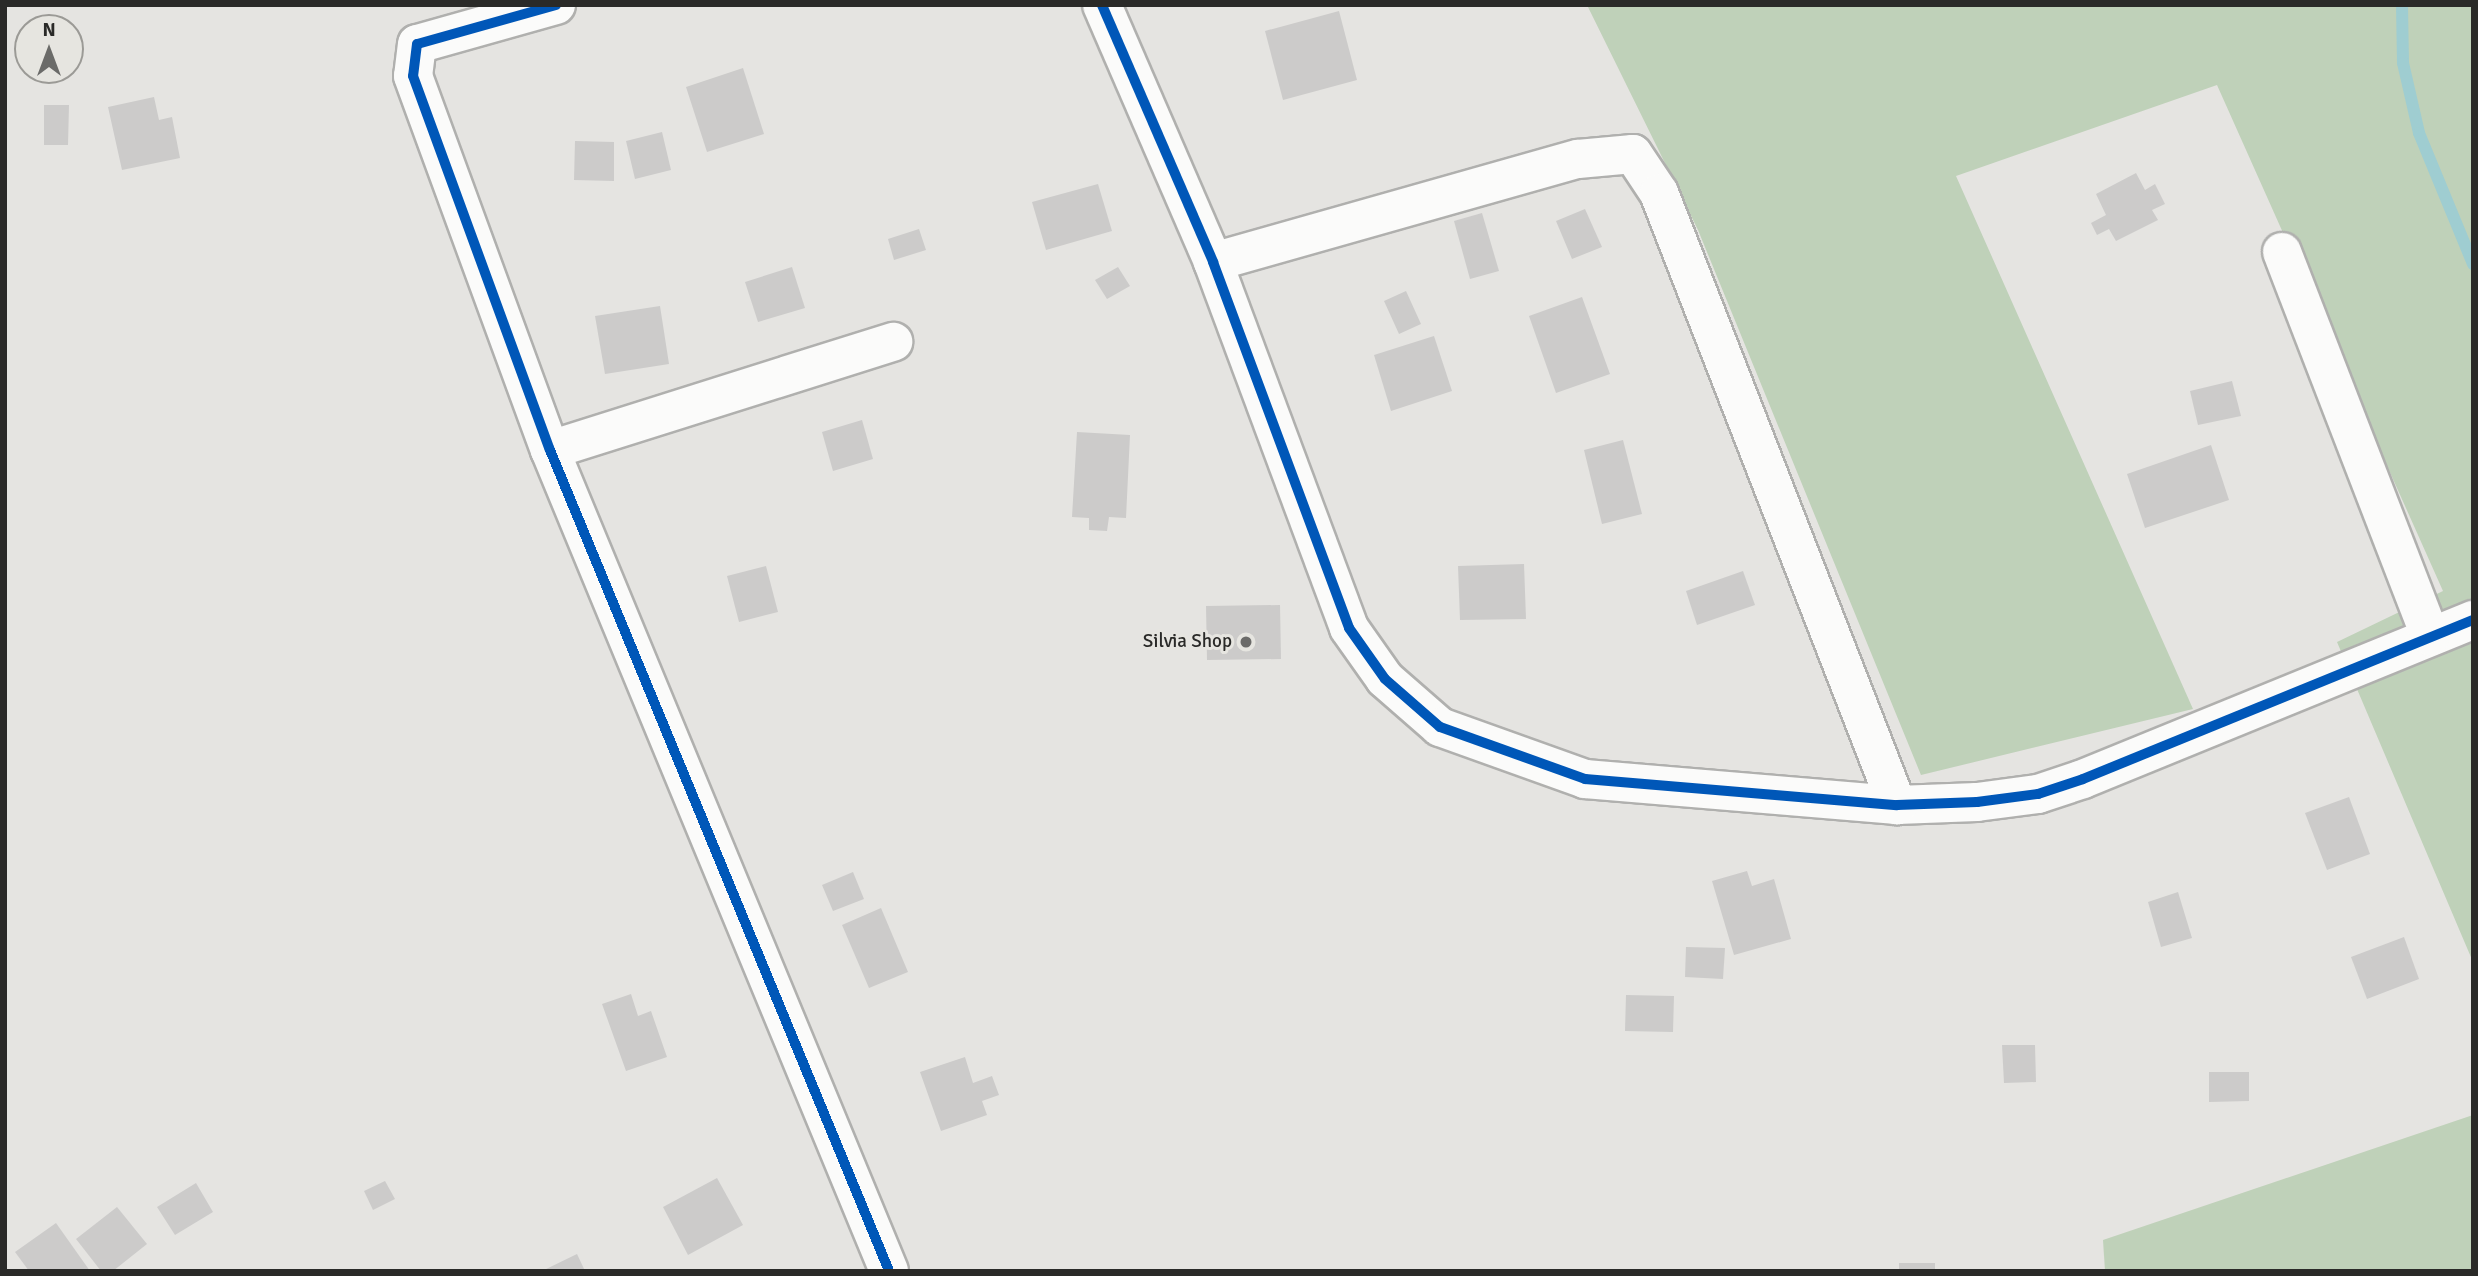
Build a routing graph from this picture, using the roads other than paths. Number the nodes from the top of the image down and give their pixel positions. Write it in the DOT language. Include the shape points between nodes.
graph roads {
  1 [pos="556,5"];
  2 [pos="1102,5"];
  3 [pos="2283,252"];
  4 [pos="1213,262"];
  5 [pos="893,342"];
  6 [pos="550,450"];
  7 [pos="2473,620"];
  8 [pos="2430,636"];
  9 [pos="1897,805"];
  10 [pos="889,1271"];
  1 -- 6 [label="street" via="417,44 413,76"];
  2 -- 4 [label="street"];
  3 -- 8 [label="street"];
  4 -- 9 [label="street" via="1349,628 1385,679 1440,727 1586,779"];
  4 -- 9 [label="street" via="1578,159 1633,154 1659,193"];
  5 -- 6 [label="street"];
  6 -- 10 [label="street"];
  7 -- 8 [label="street"];
  8 -- 9 [label="street" via="2038,794"];
}
